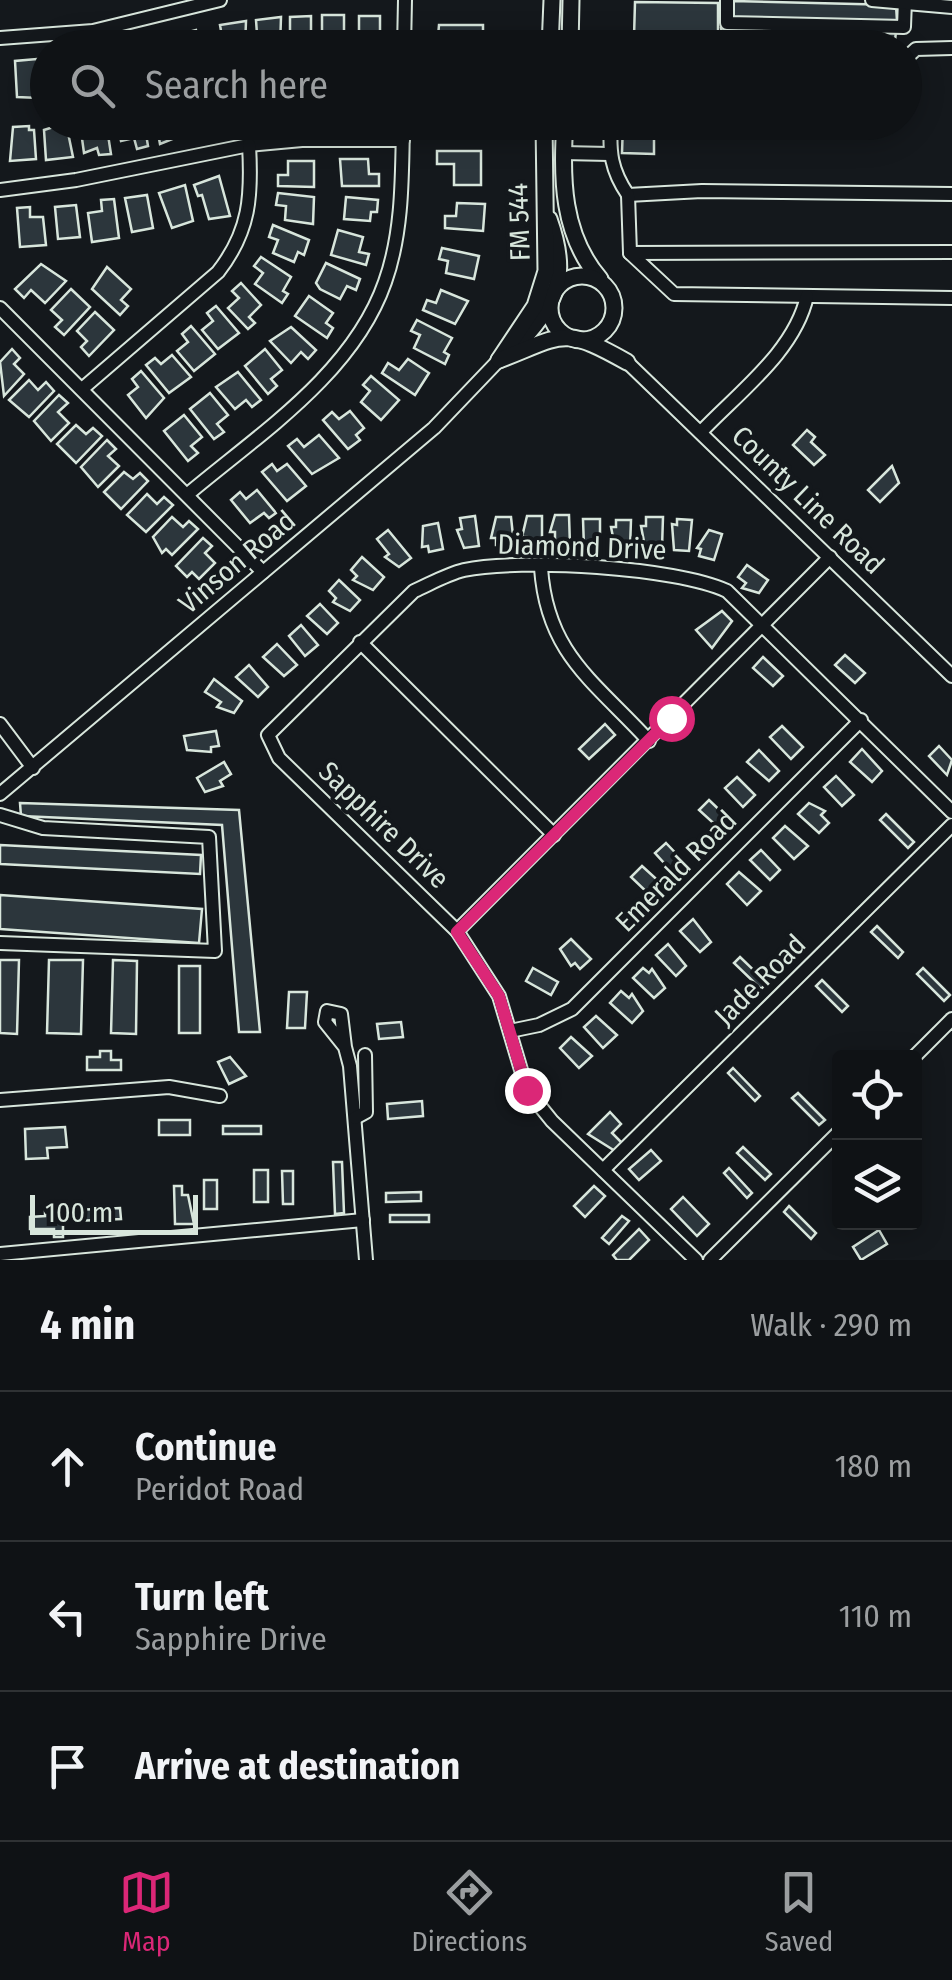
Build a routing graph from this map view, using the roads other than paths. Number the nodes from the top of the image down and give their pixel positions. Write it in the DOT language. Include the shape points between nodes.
graph roads {
  1 [pos="220,0"];
  2 [pos="405,0"];
  3 [pos="552,0"];
  4 [pos="570,0"];
  5 [pos="727,0"];
  6 [pos="872,0"];
  7 [pos="905,0"];
  8 [pos="952,7"];
  9 [pos="97,30"];
  10 [pos="404,30"];
  11 [pos="551,30"];
  12 [pos="570,30"];
  13 [pos="30,36"];
  14 [pos="0,38"];
  15 [pos="952,48"];
  16 [pos="922,49"];
  17 [pos="403,140"];
  18 [pos="544,140"];
  19 [pos="563,140"];
  20 [pos="610,140"];
  21 [pos="250,145"];
  22 [pos="562,153"];
  23 [pos="609,154"];
  24 [pos="0,190"];
  25 [pos="951,193"];
  26 [pos="628,195"];
  27 [pos="543,201"];
  28 [pos="952,252"];
  29 [pos="630,253"];
  30 [pos="605,284"];
  31 [pos="558,287"];
  32 [pos="807,296"];
  33 [pos="952,298"];
  34 [pos="550,302"];
  35 [pos="0,308"];
  36 [pos="612,322"];
  37 [pos="566,335"];
  38 [pos="585,340"];
  39 [pos="500,360"];
  40 [pos="627,362"];
  41 [pos="82,389"];
  42 [pos="701,432"];
  43 [pos="188,494"];
  44 [pos="830,557"];
  45 [pos="541,568"];
  46 [pos="263,572"];
  47 [pos="762,626"];
  48 [pos="360,642"];
  49 [pos="952,676"];
  50 [pos="860,720"];
  51 [pos="0,724"];
  52 [pos="648,741"];
  53 [pos="278,758"];
  54 [pos="33,768"];
  55 [pos="0,794"];
  56 [pos="952,812"];
  57 [pos="0,815"];
  58 [pos="952,825"];
  59 [pos="554,835"];
  60 [pos="457,932"];
  61 [pos="0,942"];
  62 [pos="952,1019"];
  63 [pos="510,1031"];
  64 [pos="345,1047"];
  65 [pos="921,1050"];
  66 [pos="365,1055"];
  67 [pos="220,1096"];
  68 [pos="0,1100"];
  69 [pos="355,1118"];
  70 [pos="832,1139"];
  71 [pos="604,1170"];
  72 [pos="362,1220"];
  73 [pos="0,1254"];
  74 [pos="366,1260"];
  75 [pos="696,1260"];
  76 [pos="710,1260"];
  1 -- 9 [label="street"];
  2 -- 10 [label="street"];
  3 -- 11 [label="main road"];
  4 -- 12 [label="main road"];
  5 -- 7 [label="street" via="726,23 904,27"];
  6 -- 7 [label="street"];
  7 -- 8 [label="street"];
  13 -- 14 [label="street"];
  15 -- 16 [label="street"];
  17 -- 21 [label="street"];
  17 -- 43 [label="street" via="399,223 385,283 356,338 316,385"];
  18 -- 27 [label="main road, FM 544"];
  19 -- 22 [label="main road, FM 544"];
  20 -- 23 [label="street"];
  21 -- 24 [label="street"];
  21 -- 41 [label="street" via="252,194 236,249"];
  22 -- 23 [label="street"];
  22 -- 30 [label="main road, FM 544" via="572,238"];
  23 -- 26 [label="street"];
  25 -- 26 [label="street"];
  26 -- 29 [label="street"];
  27 -- 31 [label="main road" via="560,250"];
  27 -- 39 [label="main road, FM 544" via="544,283"];
  28 -- 29 [label="street"];
  29 -- 32 [label="street" via="674,294"];
  30 -- 31 [label="main road" via="582,276"];
  30 -- 36 [label="main road" via="615,305"];
  31 -- 34 [label="main road"];
  32 -- 33 [label="street"];
  32 -- 42 [label="street" via="802,320 786,342"];
  34 -- 37 [label="main road" via="553,321"];
  34 -- 39 [label="main road" via="544,317"];
  35 -- 41 [label="street"];
  36 -- 38 [label="main road"];
  36 -- 40 [label="main road"];
  37 -- 38 [label="main road"];
  37 -- 39 [label="main road"];
  38 -- 40 [label="main road"];
  39 -- 46 [label="street, Vinson Road" via="434,428"];
  40 -- 42 [label="street, County Line Road"];
  41 -- 43 [label="street"];
  42 -- 44 [label="street, County Line Road"];
  43 -- 46 [label="street"];
  44 -- 47 [label="street"];
  44 -- 49 [label="street, County Line Road"];
  45 -- 47 [label="street, Diamond Drive" via="700,578 727,591"];
  45 -- 48 [label="street, Diamond Drive" via="465,570 438,580 414,591"];
  45 -- 52 [label="street" via="548,621 568,656"];
  46 -- 54 [label="street, Vinson Road"];
  47 -- 50 [label="street, Diamond Drive"];
  47 -- 52 [label="street"];
  48 -- 53 [label="street, Diamond Drive" via="274,724 269,746"];
  48 -- 59 [label="street"];
  50 -- 56 [label="street, Diamond Drive"];
  50 -- 63 [label="street, Emerald Road" via="572,1009"];
  51 -- 54 [label="street"];
  52 -- 59 [label="street"];
  53 -- 60 [label="street, Sapphire Drive"];
  54 -- 55 [label="street, Vinson Road"];
  57 -- 61 [label="street" via="43,828 209,836 215,951"];
  58 -- 71 [label="street, Jade Road"];
  59 -- 60 [label="street"];
  60 -- 63 [label="street, Sapphire Drive" via="484,967"];
  62 -- 65 [label="street"];
  63 -- 71 [label="street, Sapphire Drive" via="527,1090"];
  64 -- 69 [label="street"];
  66 -- 69 [label="street" via="366,1112"];
  67 -- 68 [label="street" via="169,1087"];
  69 -- 72 [label="street"];
  70 -- 76 [label="street"];
  71 -- 75 [label="street, Sapphire Drive"];
  72 -- 73 [label="street"];
  72 -- 74 [label="street"];
}
